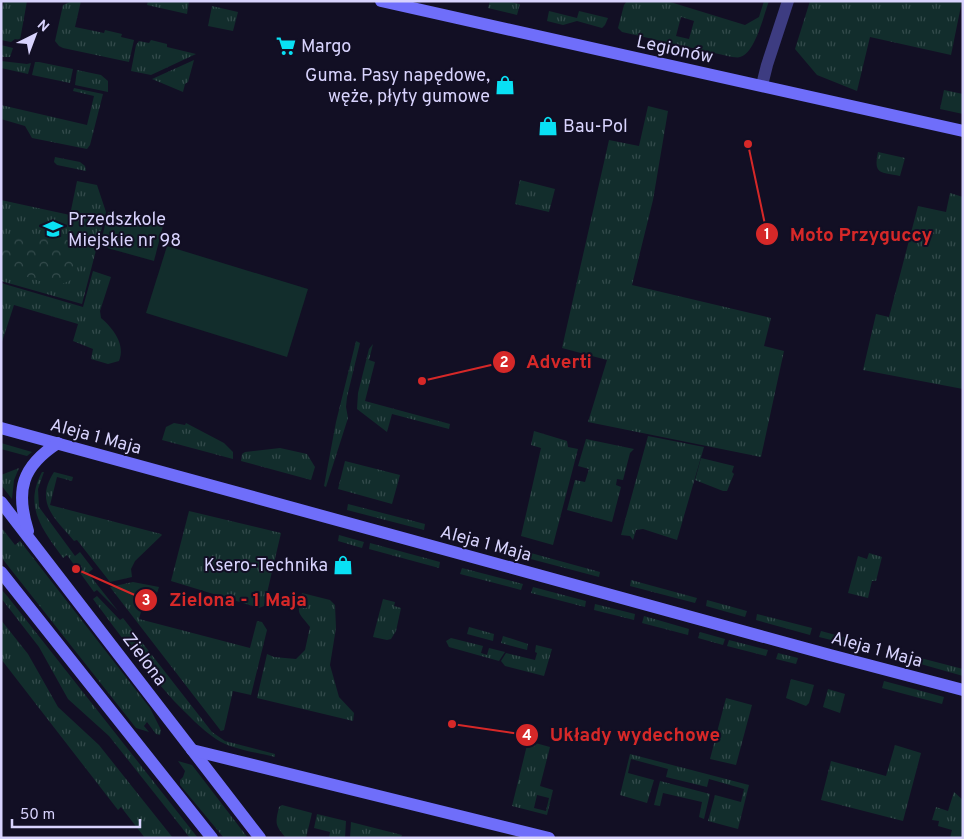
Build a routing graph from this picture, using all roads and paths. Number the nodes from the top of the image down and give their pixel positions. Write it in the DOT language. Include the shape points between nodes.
graph roads {
  1 [pos="381,1"];
  2 [pos="788,1"];
  3 [pos="762,85"];
  4 [pos="963,130"];
  5 [pos="1,428"];
  6 [pos="58,443"];
  7 [pos="1,502"];
  8 [pos="32,540"];
  9 [pos="1,572"];
  10 [pos="963,690"];
  11 [pos="192,750"];
  12 [pos="212,838"];
  13 [pos="260,838"];
  14 [pos="549,838"];
  1 -- 3 [label="street, Legionów"];
  2 -- 3 [label="street"];
  3 -- 4 [label="street, Legionów"];
  5 -- 6 [label="street, Aleja 1 Maja"];
  6 -- 8 [label="street" via="43,452 33,464 22,487 24,517"];
  6 -- 10 [label="street, Aleja 1 Maja"];
  7 -- 8 [label="street, Zielona"];
  8 -- 11 [label="street, Zielona"];
  9 -- 12 [label="street"];
  11 -- 13 [label="street, Zielona"];
  11 -- 14 [label="street"];
}
